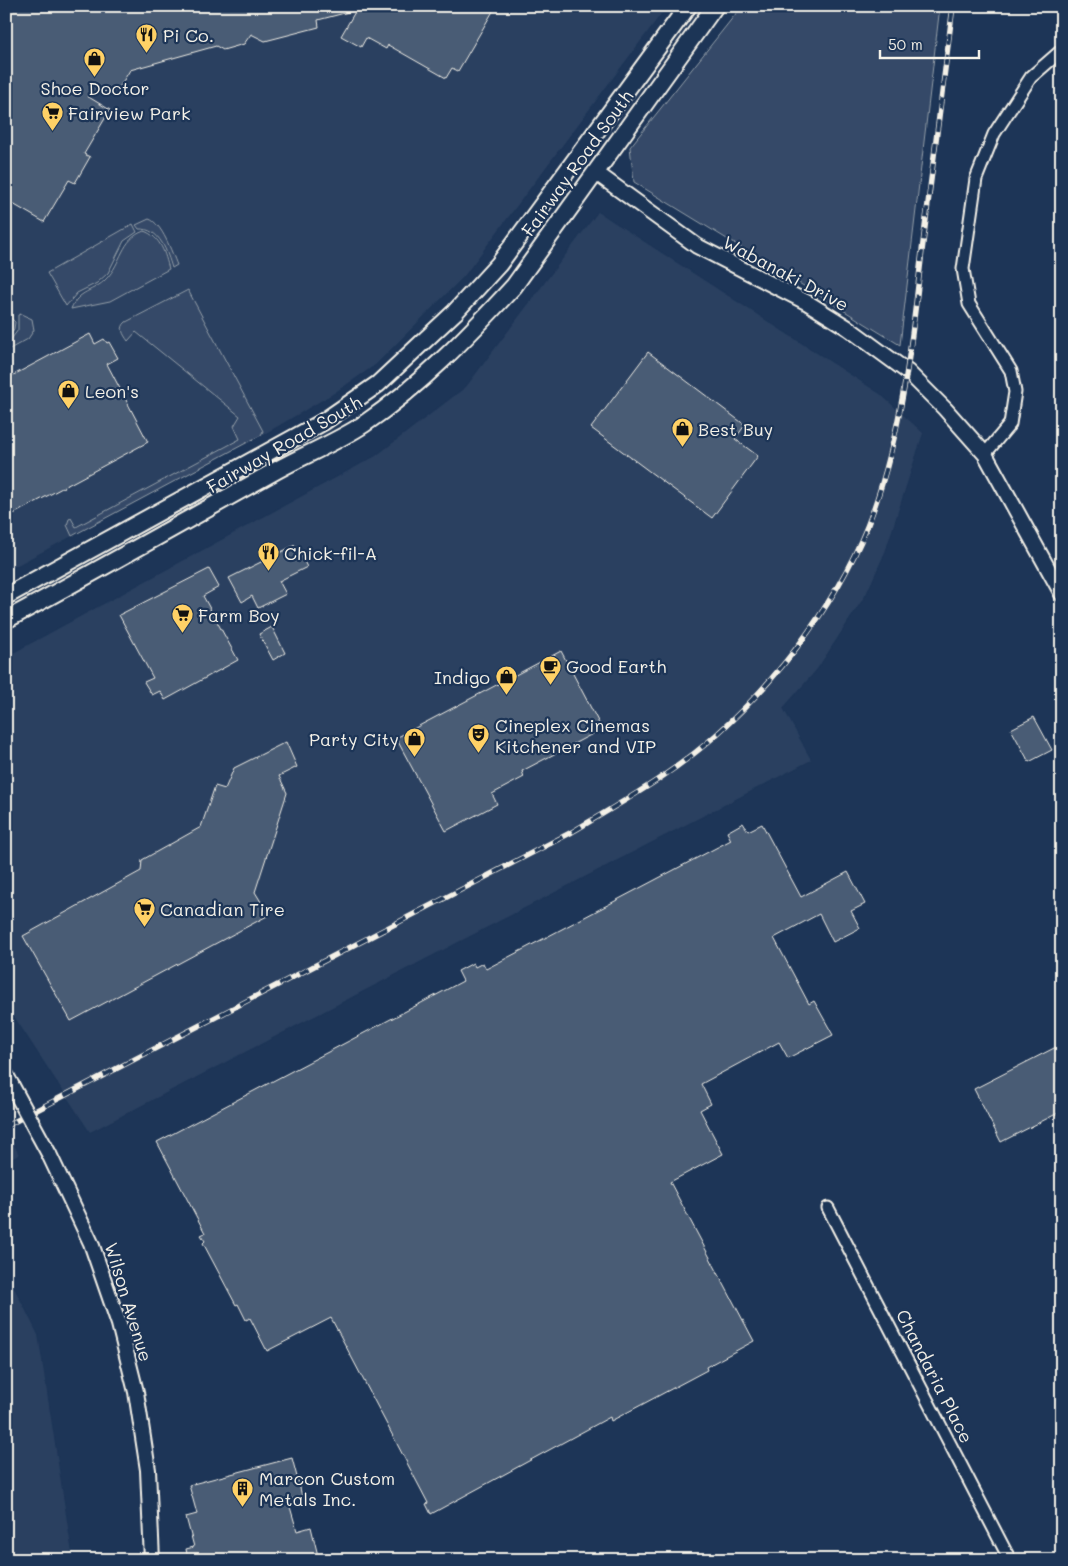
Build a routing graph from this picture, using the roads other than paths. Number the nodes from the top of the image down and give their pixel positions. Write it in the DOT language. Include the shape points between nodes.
graph roads {
  1 [pos="688,6"];
  2 [pos="715,6"];
  3 [pos="1062,50"];
  4 [pos="595,172"];
  5 [pos="985,454"];
  6 [pos="1062,594"];
  7 [pos="6,596"];
  8 [pos="6,620"];
  9 [pos="9,1080"];
  10 [pos="828,1208"];
  11 [pos="152,1560"];
  12 [pos="1010,1560"];
  1 -- 7 [label="main road, Fairway Road South" via="499,264 455,312 384,379 323,422"];
  2 -- 4 [label="main road, Fairway Road South"];
  3 -- 5 [label="street" via="1031,77 994,134 976,178 962,269 969,304 1011,371 1015,392 1010,424"];
  4 -- 5 [label="street, Wabanaki Drive" via="712,256 808,303 886,355 945,408"];
  4 -- 8 [label="main road, Fairway Road South" via="497,305 432,368 365,423"];
  5 -- 6 [label="street, Wabanaki Drive"];
  9 -- 11 [label="street, Wilson Avenue, bridge" via="92,1243 119,1324 136,1392 148,1470"];
  10 -- 12 [label="street, Chandaria Place"];
}
